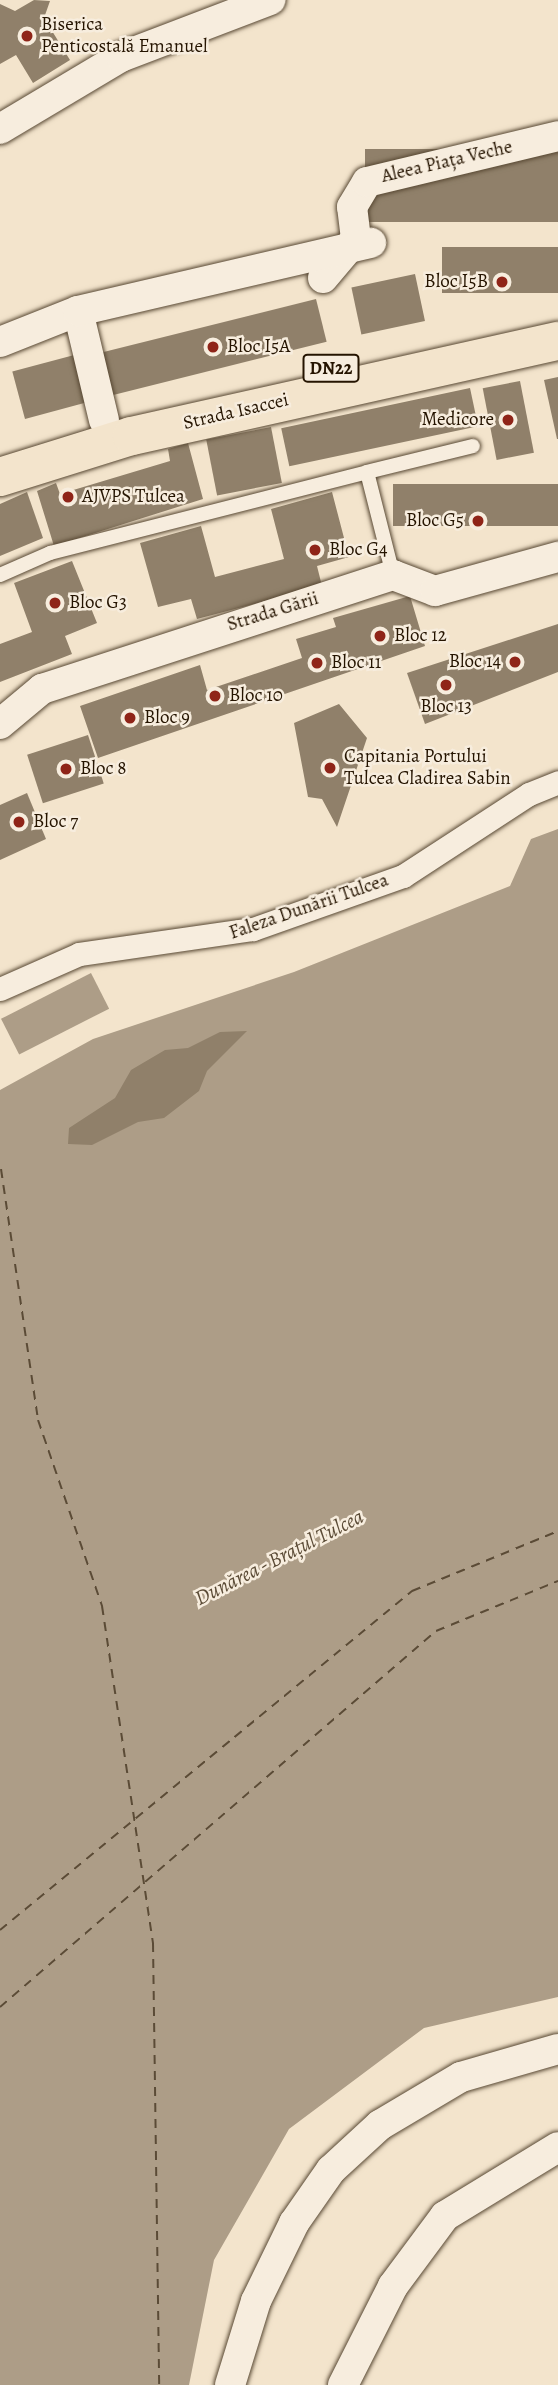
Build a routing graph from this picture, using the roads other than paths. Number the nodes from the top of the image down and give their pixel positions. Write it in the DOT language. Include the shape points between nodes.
graph roads {
  1 [pos="270,0"];
  2 [pos="0,129"];
  3 [pos="558,136"];
  4 [pos="360,246"];
  5 [pos="323,278"];
  6 [pos="78,311"];
  7 [pos="558,319"];
  8 [pos="558,341"];
  9 [pos="0,342"];
  10 [pos="104,420"];
  11 [pos="473,446"];
  12 [pos="0,452"];
  13 [pos="367,472"];
  14 [pos="0,477"];
  15 [pos="558,557"];
  16 [pos="0,575"];
  17 [pos="393,575"];
  18 [pos="0,724"];
  19 [pos="558,782"];
  20 [pos="0,989"];
  21 [pos="558,2049"];
  22 [pos="558,2147"];
  23 [pos="230,2385"];
  24 [pos="343,2385"];
  1 -- 2 [label="street" via="121,57"];
  3 -- 4 [label="street, Aleea Piața Veche" via="366,182 355,194"];
  4 -- 5 [label="street"];
  4 -- 6 [label="street"];
  6 -- 9 [label="street"];
  6 -- 10 [label="street"];
  7 -- 10 [label="main road, Strada Isaccei / DN22"];
  8 -- 14 [label="main road, Strada Isaccei / DN22" via="132,436"];
  10 -- 12 [label="main road, Strada Isaccei / DN22"];
  11 -- 13 [label="lane"];
  13 -- 16 [label="lane" via="62,550"];
  13 -- 17 [label="lane"];
  15 -- 17 [label="street" via="435,591"];
  17 -- 18 [label="street, Strada Gării" via="42,689"];
  19 -- 20 [label="street, Faleza Dunării Tulcea" via="403,876 253,929 79,954"];
  21 -- 23 [label="street" via="461,2077 380,2125 331,2170 294,2223 256,2301"];
  22 -- 24 [label="street" via="444,2216 393,2286"];
}
